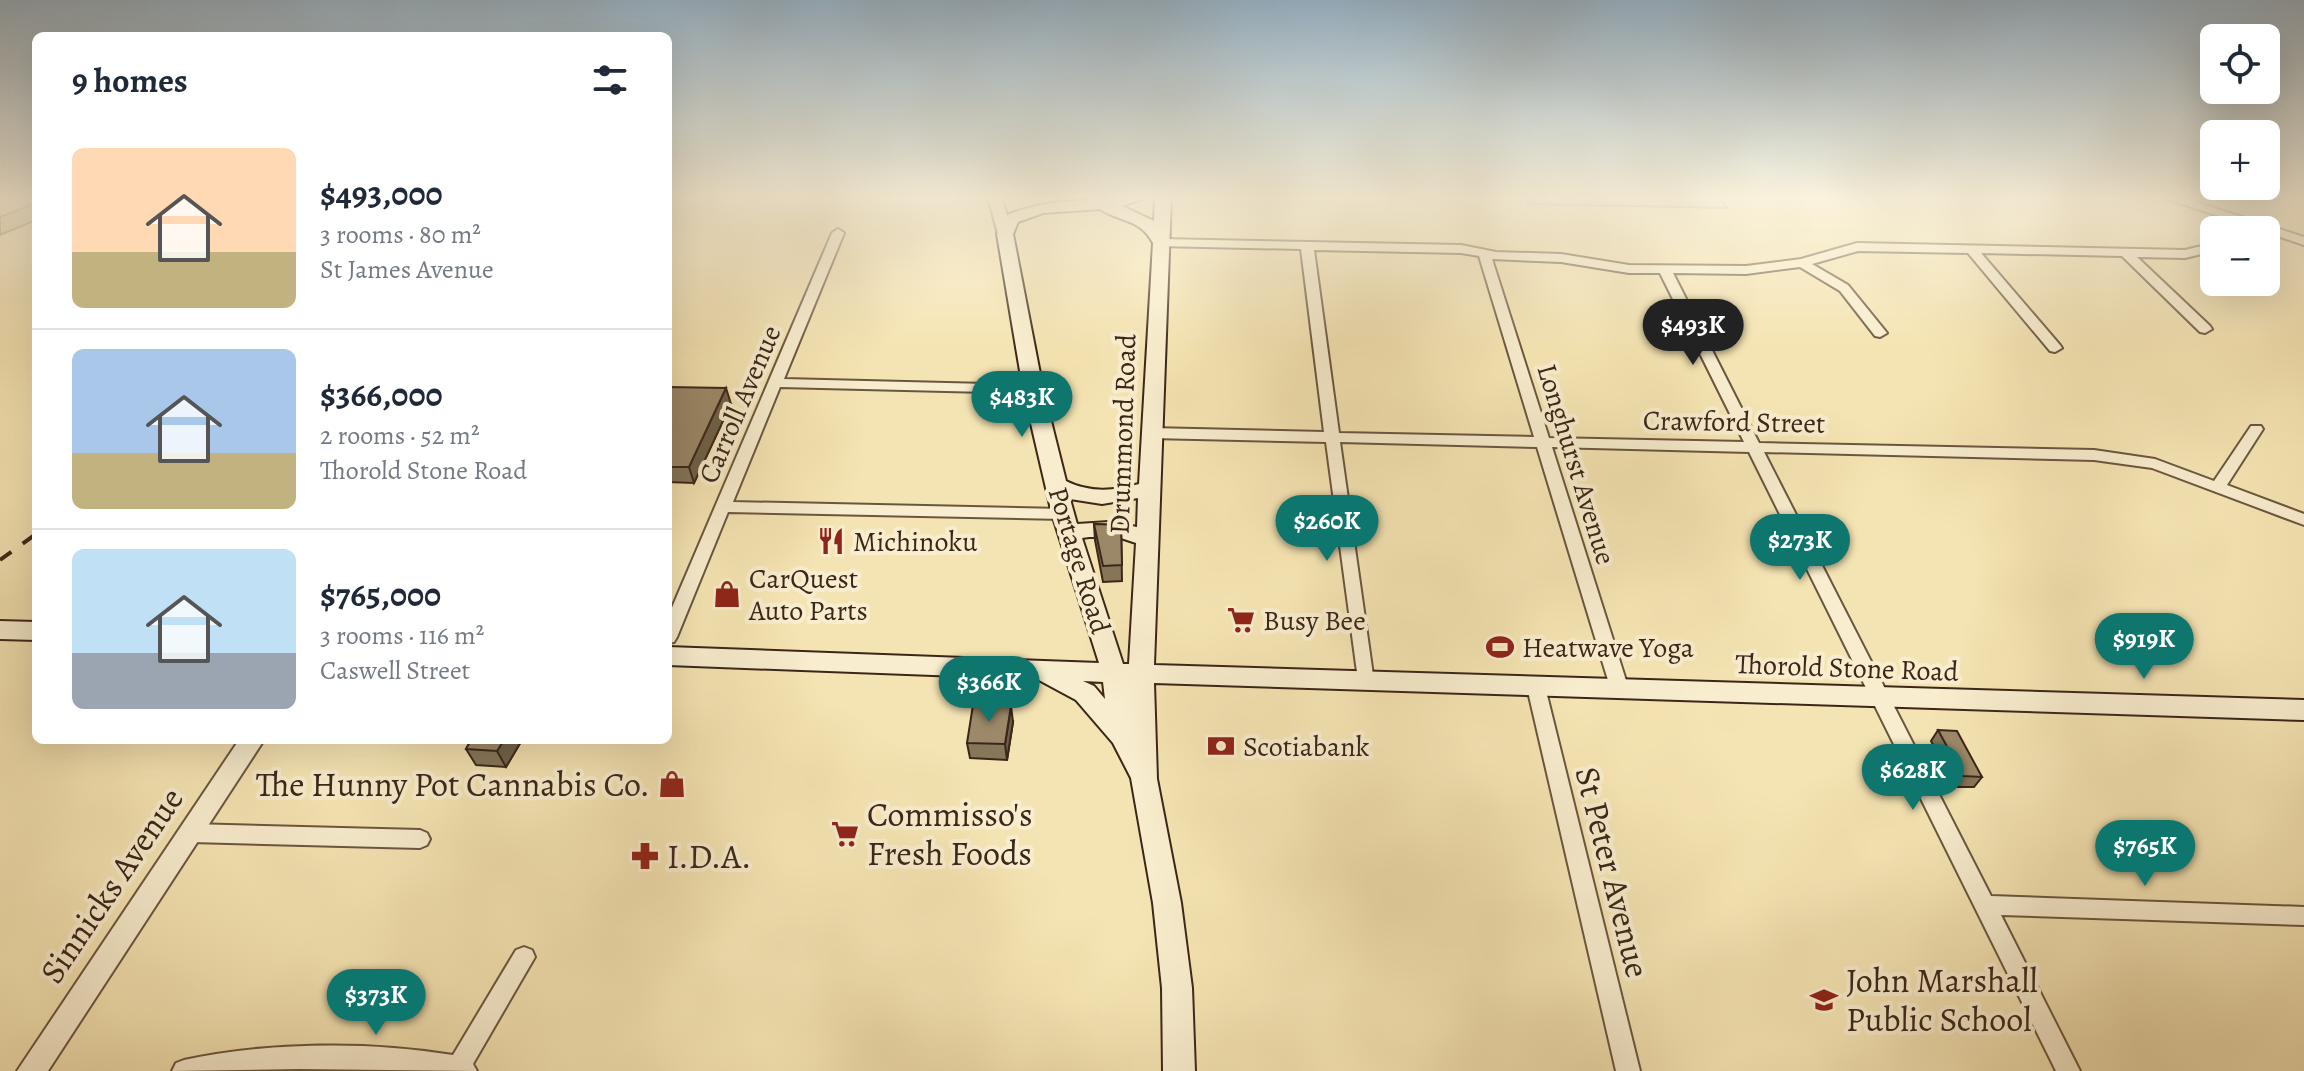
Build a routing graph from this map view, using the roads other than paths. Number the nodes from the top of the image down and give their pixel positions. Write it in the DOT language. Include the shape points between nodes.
graph roads {
  1 [pos="1307,246"];
  2 [pos="832,247"];
  3 [pos="1007,247"];
  4 [pos="1161,247"];
  5 [pos="1357,247"];
  6 [pos="1972,250"];
  7 [pos="2200,250"];
  8 [pos="2126,253"];
  9 [pos="1484,254"];
  10 [pos="1802,263"];
  11 [pos="1665,270"];
  12 [pos="2205,329"];
  13 [pos="1880,333"];
  14 [pos="2055,348"];
  15 [pos="776,383"];
  16 [pos="1033,389"];
  17 [pos="2256,429"];
  18 [pos="1151,433"];
  19 [pos="1330,438"];
  20 [pos="1543,442"];
  21 [pos="1755,448"];
  22 [pos="1056,485"];
  23 [pos="1149,488"];
  24 [pos="2217,488"];
  25 [pos="724,507"];
  26 [pos="2304,520"];
  27 [pos="1065,523"];
  28 [pos="1148,540"];
  29 [pos="672,628"];
  30 [pos="0,630"];
  31 [pos="32,631"];
  32 [pos="672,656"];
  33 [pos="1039,670"];
  34 [pos="1114,672"];
  35 [pos="1141,673"];
  36 [pos="1365,682"];
  37 [pos="1536,687"];
  38 [pos="1620,690"];
  39 [pos="1881,699"];
  40 [pos="2304,710"];
  41 [pos="1123,736"];
  42 [pos="249,744"];
  43 [pos="1144,779"];
  44 [pos="191,833"];
  45 [pos="420,839"];
  46 [pos="1984,905"];
  47 [pos="2304,916"];
  48 [pos="524,957"];
  49 [pos="287,1065"];
  50 [pos="461,1069"];
  51 [pos="31,1071"];
  52 [pos="184,1071"];
  53 [pos="1179,1071"];
  54 [pos="1628,1071"];
  55 [pos="2068,1071"];
  1 -- 19 [label="street"];
  2 -- 15 [label="street, Carroll Avenue"];
  3 -- 16 [label="main road, Portage Road"];
  4 -- 18 [label="main road, Drummond Road"];
  5 -- 9 [label="street"];
  6 -- 8 [label="street"];
  6 -- 10 [label="street" via="1857,247"];
  6 -- 14 [label="street"];
  7 -- 8 [label="street"];
  8 -- 12 [label="street"];
  9 -- 11 [label="street"];
  9 -- 20 [label="street, Longhurst Avenue"];
  10 -- 11 [label="street" via="1764,270"];
  10 -- 13 [label="street" via="1844,288"];
  11 -- 21 [label="street"];
  15 -- 16 [label="street"];
  15 -- 25 [label="street, Carroll Avenue"];
  16 -- 22 [label="main road, Portage Road"];
  17 -- 24 [label="street"];
  18 -- 19 [label="street, Crawford Street"];
  18 -- 23 [label="main road, Drummond Road"];
  19 -- 20 [label="street, Crawford Street"];
  19 -- 36 [label="street"];
  20 -- 21 [label="street, Crawford Street"];
  20 -- 38 [label="street, Longhurst Avenue"];
  21 -- 24 [label="street, Crawford Street" via="2121,457"];
  21 -- 39 [label="street"];
  22 -- 23 [label="main road" via="1098,498"];
  22 -- 27 [label="main road, Portage Road"];
  23 -- 28 [label="main road, Drummond Road"];
  24 -- 26 [label="street, Crawford Street"];
  25 -- 27 [label="street"];
  25 -- 29 [label="street, Carroll Avenue"];
  27 -- 28 [label="main road" via="1130,531"];
  27 -- 34 [label="main road, Portage Road"];
  28 -- 35 [label="main road, Drummond Road"];
  30 -- 31 [label="main road"];
  32 -- 33 [label="main road, Thorold Stone Road"];
  33 -- 34 [label="main road, Thorold Stone Road"];
  33 -- 41 [label="main road" via="1085,693"];
  34 -- 35 [label="main road, Thorold Stone Road"];
  34 -- 41 [label="main road, Portage Road"];
  35 -- 36 [label="main road, Thorold Stone Road"];
  35 -- 43 [label="main road, Portage Road"];
  36 -- 37 [label="main road, Thorold Stone Road"];
  37 -- 38 [label="main road, Thorold Stone Road"];
  37 -- 54 [label="street, St Peter Avenue"];
  38 -- 39 [label="main road, Thorold Stone Road"];
  39 -- 40 [label="main road, Thorold Stone Road"];
  39 -- 46 [label="street"];
  41 -- 43 [label="main road, Portage Road"];
  42 -- 44 [label="street, Sinnicks Avenue"];
  43 -- 53 [label="main road, Portage Road" via="1177,988"];
  44 -- 45 [label="street"];
  44 -- 51 [label="street, Sinnicks Avenue"];
  46 -- 47 [label="street"];
  46 -- 55 [label="street"];
  48 -- 50 [label="street"];
  49 -- 50 [label="street" via="399,1061"];
  49 -- 52 [label="street" via="211,1064"];
}
